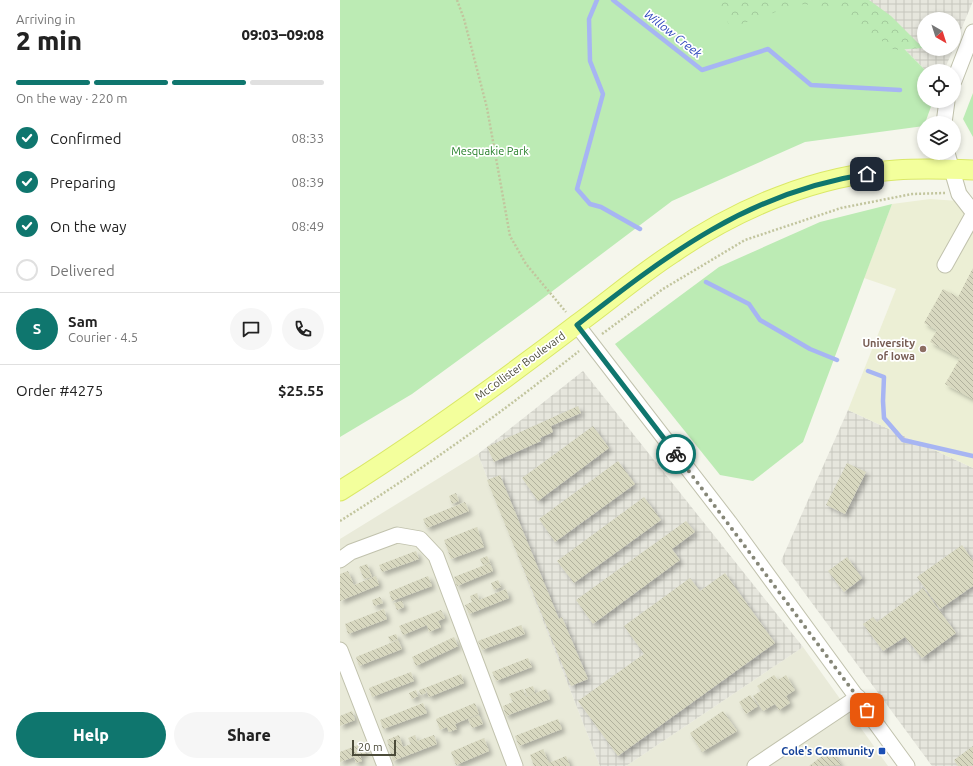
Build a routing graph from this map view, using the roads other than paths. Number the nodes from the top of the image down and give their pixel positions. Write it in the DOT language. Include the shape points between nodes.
graph roads {
  1 [pos="973,32"];
  2 [pos="961,64"];
  3 [pos="949,161"];
  4 [pos="973,170"];
  5 [pos="973,214"];
  6 [pos="945,266"];
  7 [pos="577,325"];
  8 [pos="340,491"];
  9 [pos="340,560"];
  10 [pos="340,650"];
  11 [pos="858,697"];
  12 [pos="385,766"];
  13 [pos="515,766"];
  14 [pos="755,766"];
  15 [pos="907,766"];
  1 -- 2 [label="street"];
  3 -- 4 [label="main road, McCollister Boulevard"];
  3 -- 5 [label="street" via="960,194"];
  3 -- 7 [label="main road, McCollister Boulevard" via="852,176 804,188 754,207 715,226 673,252"];
  5 -- 6 [label="street"];
  7 -- 8 [label="main road, McCollister Boulevard" via="381,465"];
  7 -- 11 [label="street" via="733,528"];
  9 -- 13 [label="street" via="351,552 397,536 420,539 436,556"];
  10 -- 12 [label="street"];
  11 -- 14 [label="street"];
  11 -- 15 [label="street"];
}
